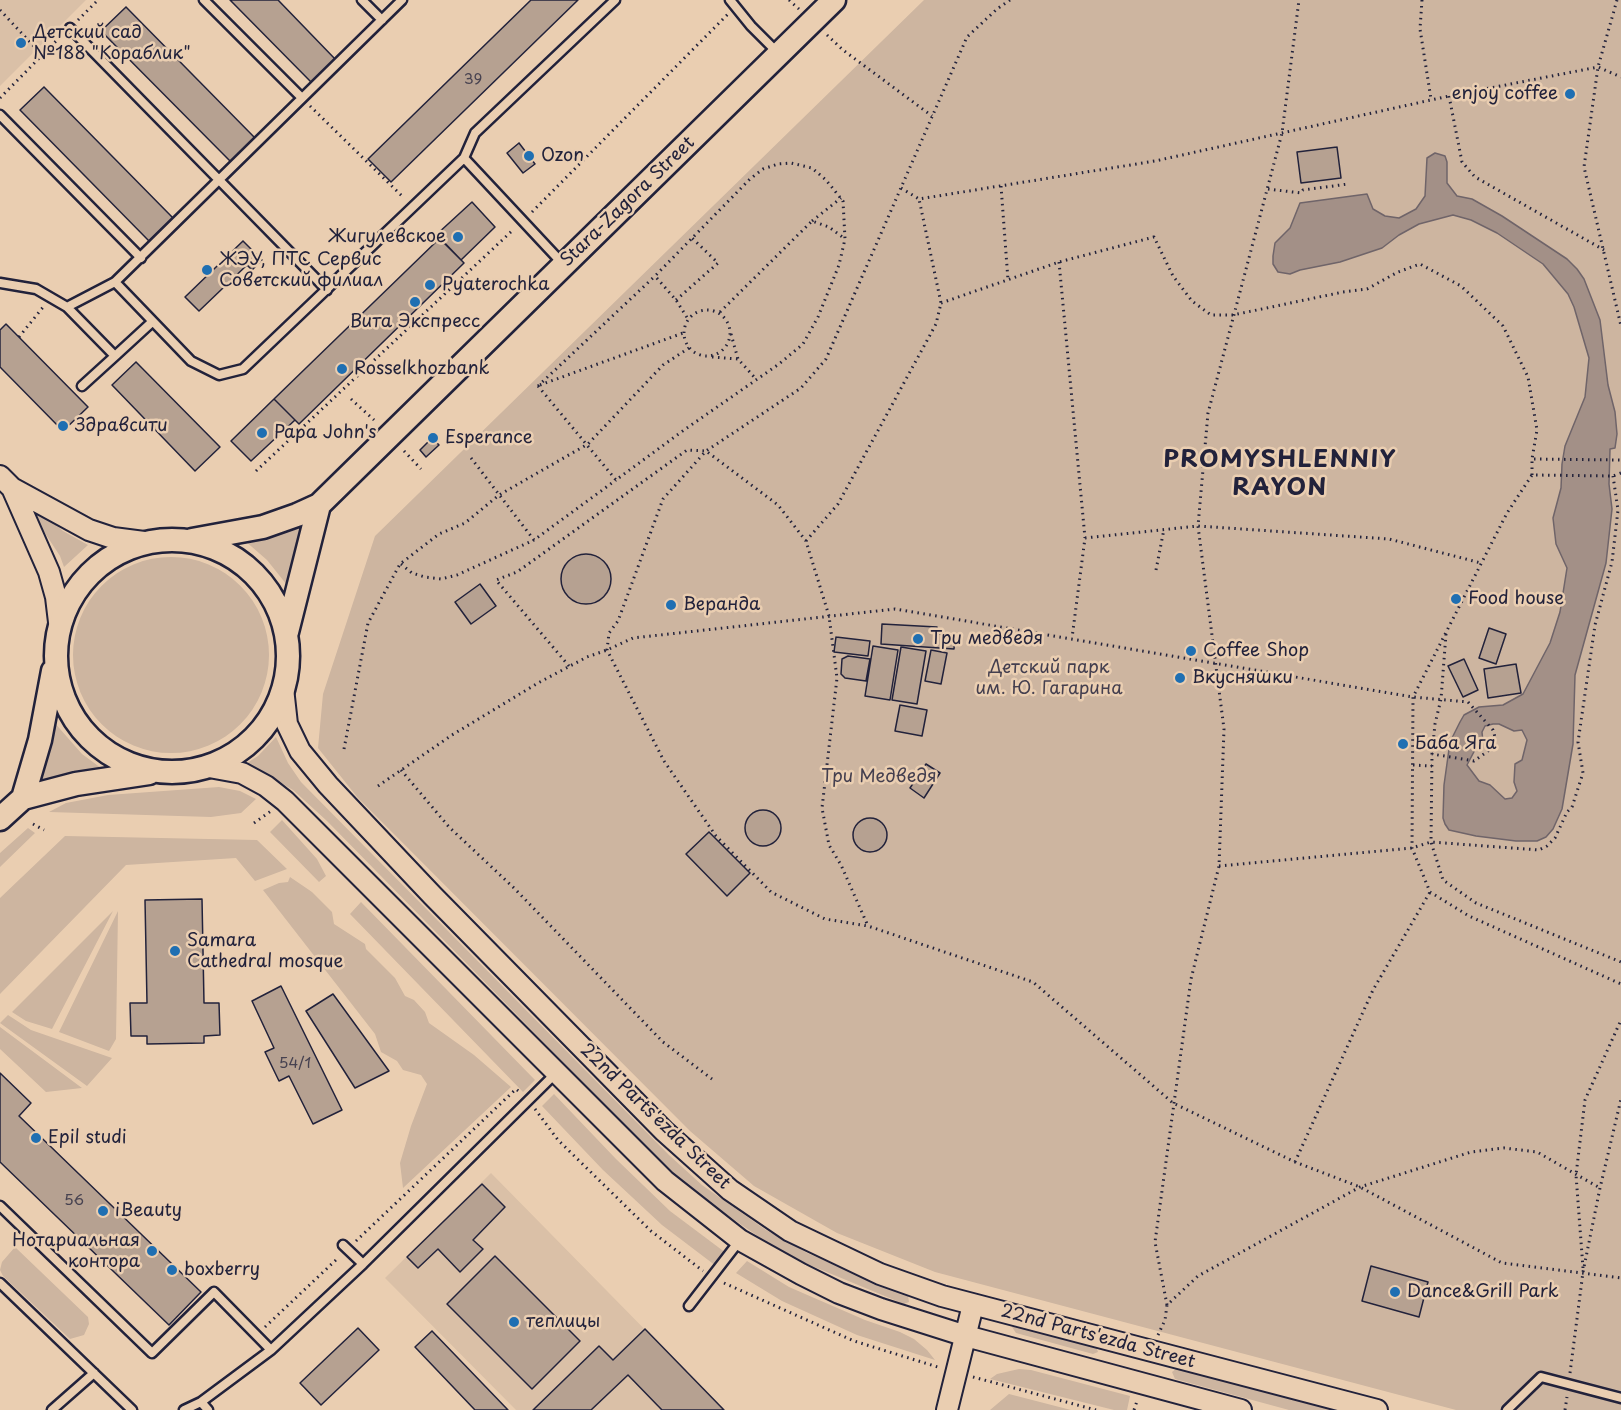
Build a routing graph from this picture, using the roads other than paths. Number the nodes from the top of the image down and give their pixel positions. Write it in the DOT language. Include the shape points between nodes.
graph roads {
  1 [pos="204,0"];
  2 [pos="362,0"];
  3 [pos="402,0"];
  4 [pos="615,0"];
  5 [pos="834,0"];
  6 [pos="733,3"];
  7 [pos="382,20"];
  8 [pos="70,28"];
  9 [pos="780,54"];
  10 [pos="303,98"];
  11 [pos="0,115"];
  12 [pos="464,158"];
  13 [pos="219,180"];
  14 [pos="141,258"];
  15 [pos="563,265"];
  16 [pos="115,282"];
  17 [pos="0,283"];
  18 [pos="327,290"];
  19 [pos="67,307"];
  20 [pos="152,322"];
  21 [pos="115,356"];
  22 [pos="82,386"];
  23 [pos="6,482"];
  24 [pos="320,505"];
  25 [pos="192,540"];
  26 [pos="144,542"];
  27 [pos="59,622"];
  28 [pos="287,632"];
  29 [pos="55,660"];
  30 [pos="283,688"];
  31 [pos="209,767"];
  32 [pos="149,773"];
  33 [pos="23,798"];
  34 [pos="0,819"];
  35 [pos="557,1072"];
  36 [pos="0,1206"];
  37 [pos="740,1240"];
  38 [pos="345,1247"];
  39 [pos="363,1264"];
  40 [pos="0,1283"];
  41 [pos="973,1305"];
  42 [pos="689,1306"];
  43 [pos="966,1336"];
  44 [pos="1115,1342"];
  45 [pos="271,1350"];
  46 [pos="1170,1356"];
  47 [pos="94,1373"];
  48 [pos="1105,1374"];
  49 [pos="1161,1389"];
  50 [pos="1621,1398"];
  51 [pos="201,1402"];
  52 [pos="52,1410"];
  53 [pos="132,1410"];
  54 [pos="184,1410"];
  55 [pos="208,1410"];
  56 [pos="947,1410"];
  57 [pos="1240,1410"];
  58 [pos="1377,1410"];
  59 [pos="1507,1410"];
  1 -- 10 [label="lane"];
  2 -- 7 [label="lane"];
  3 -- 7 [label="lane"];
  4 -- 12 [label="lane" via="475,133"];
  5 -- 9 [label="main road, Stara-Zagora Street"];
  6 -- 9 [label="lane"];
  7 -- 10 [label="lane"];
  8 -- 13 [label="lane"];
  9 -- 15 [label="main road, Stara-Zagora Street"];
  10 -- 13 [label="lane"];
  11 -- 14 [label="lane"];
  12 -- 15 [label="lane"];
  12 -- 18 [label="lane"];
  13 -- 14 [label="lane"];
  13 -- 18 [label="lane"];
  14 -- 16 [label="lane"];
  15 -- 24 [label="main road, Stara-Zagora Street"];
  16 -- 19 [label="lane"];
  16 -- 20 [label="lane"];
  17 -- 19 [label="lane" via="36,289"];
  18 -- 20 [label="lane" via="243,369 219,375 191,361"];
  19 -- 21 [label="lane"];
  20 -- 21 [label="lane"];
  21 -- 22 [label="lane"];
  23 -- 26 [label="street" via="89,530"];
  23 -- 27 [label="street" via="50,572"];
  24 -- 25 [label="main road, Stara-Zagora Street" via="263,526"];
  24 -- 28 [label="main road"];
  25 -- 26 [label="main road"];
  25 -- 28 [label="main road" via="234,556 263,582 280,610"];
  26 -- 27 [label="main road" via="112,556 79,585"];
  27 -- 29 [label="main road"];
  28 -- 30 [label="main road"];
  29 -- 32 [label="main road" via="65,700 87,735 114,758"];
  29 -- 33 [label="main road" via="40,740"];
  30 -- 31 [label="main road" via="265,725 239,751"];
  30 -- 41 [label="street, 22nd Parts'ezda Street" via="287,723 300,751 328,785 697,1161 730,1190 790,1231 880,1274"];
  31 -- 32 [label="main road"];
  31 -- 35 [label="street, 22nd Parts'ezda Street" via="242,773 285,801"];
  32 -- 33 [label="main road" via="76,784"];
  33 -- 34 [label="main road"];
  35 -- 37 [label="street, 22nd Parts'ezda Street" via="666,1181"];
  35 -- 39 [label="lane"];
  36 -- 45 [label="lane" via="152,1353 214,1292"];
  37 -- 42 [label="lane"];
  37 -- 43 [label="street, 22nd Parts'ezda Street" via="839,1293"];
  38 -- 39 [label="lane"];
  39 -- 45 [label="lane"];
  40 -- 47 [label="lane"];
  41 -- 43 [label="street"];
  41 -- 44 [label="street, 22nd Parts'ezda Street"];
  43 -- 48 [label="street, 22nd Parts'ezda Street"];
  43 -- 56 [label="street"];
  44 -- 46 [label="street, 22nd Parts'ezda Street"];
  44 -- 48 [label="street"];
  45 -- 51 [label="lane"];
  46 -- 49 [label="street"];
  46 -- 58 [label="street, 22nd Parts'ezda Street"];
  47 -- 52 [label="lane"];
  47 -- 53 [label="lane"];
  48 -- 49 [label="street, 22nd Parts'ezda Street"];
  49 -- 57 [label="street, 22nd Parts'ezda Street"];
  50 -- 59 [label="lane" via="1541,1377"];
  51 -- 54 [label="lane"];
  51 -- 55 [label="lane"];
}
